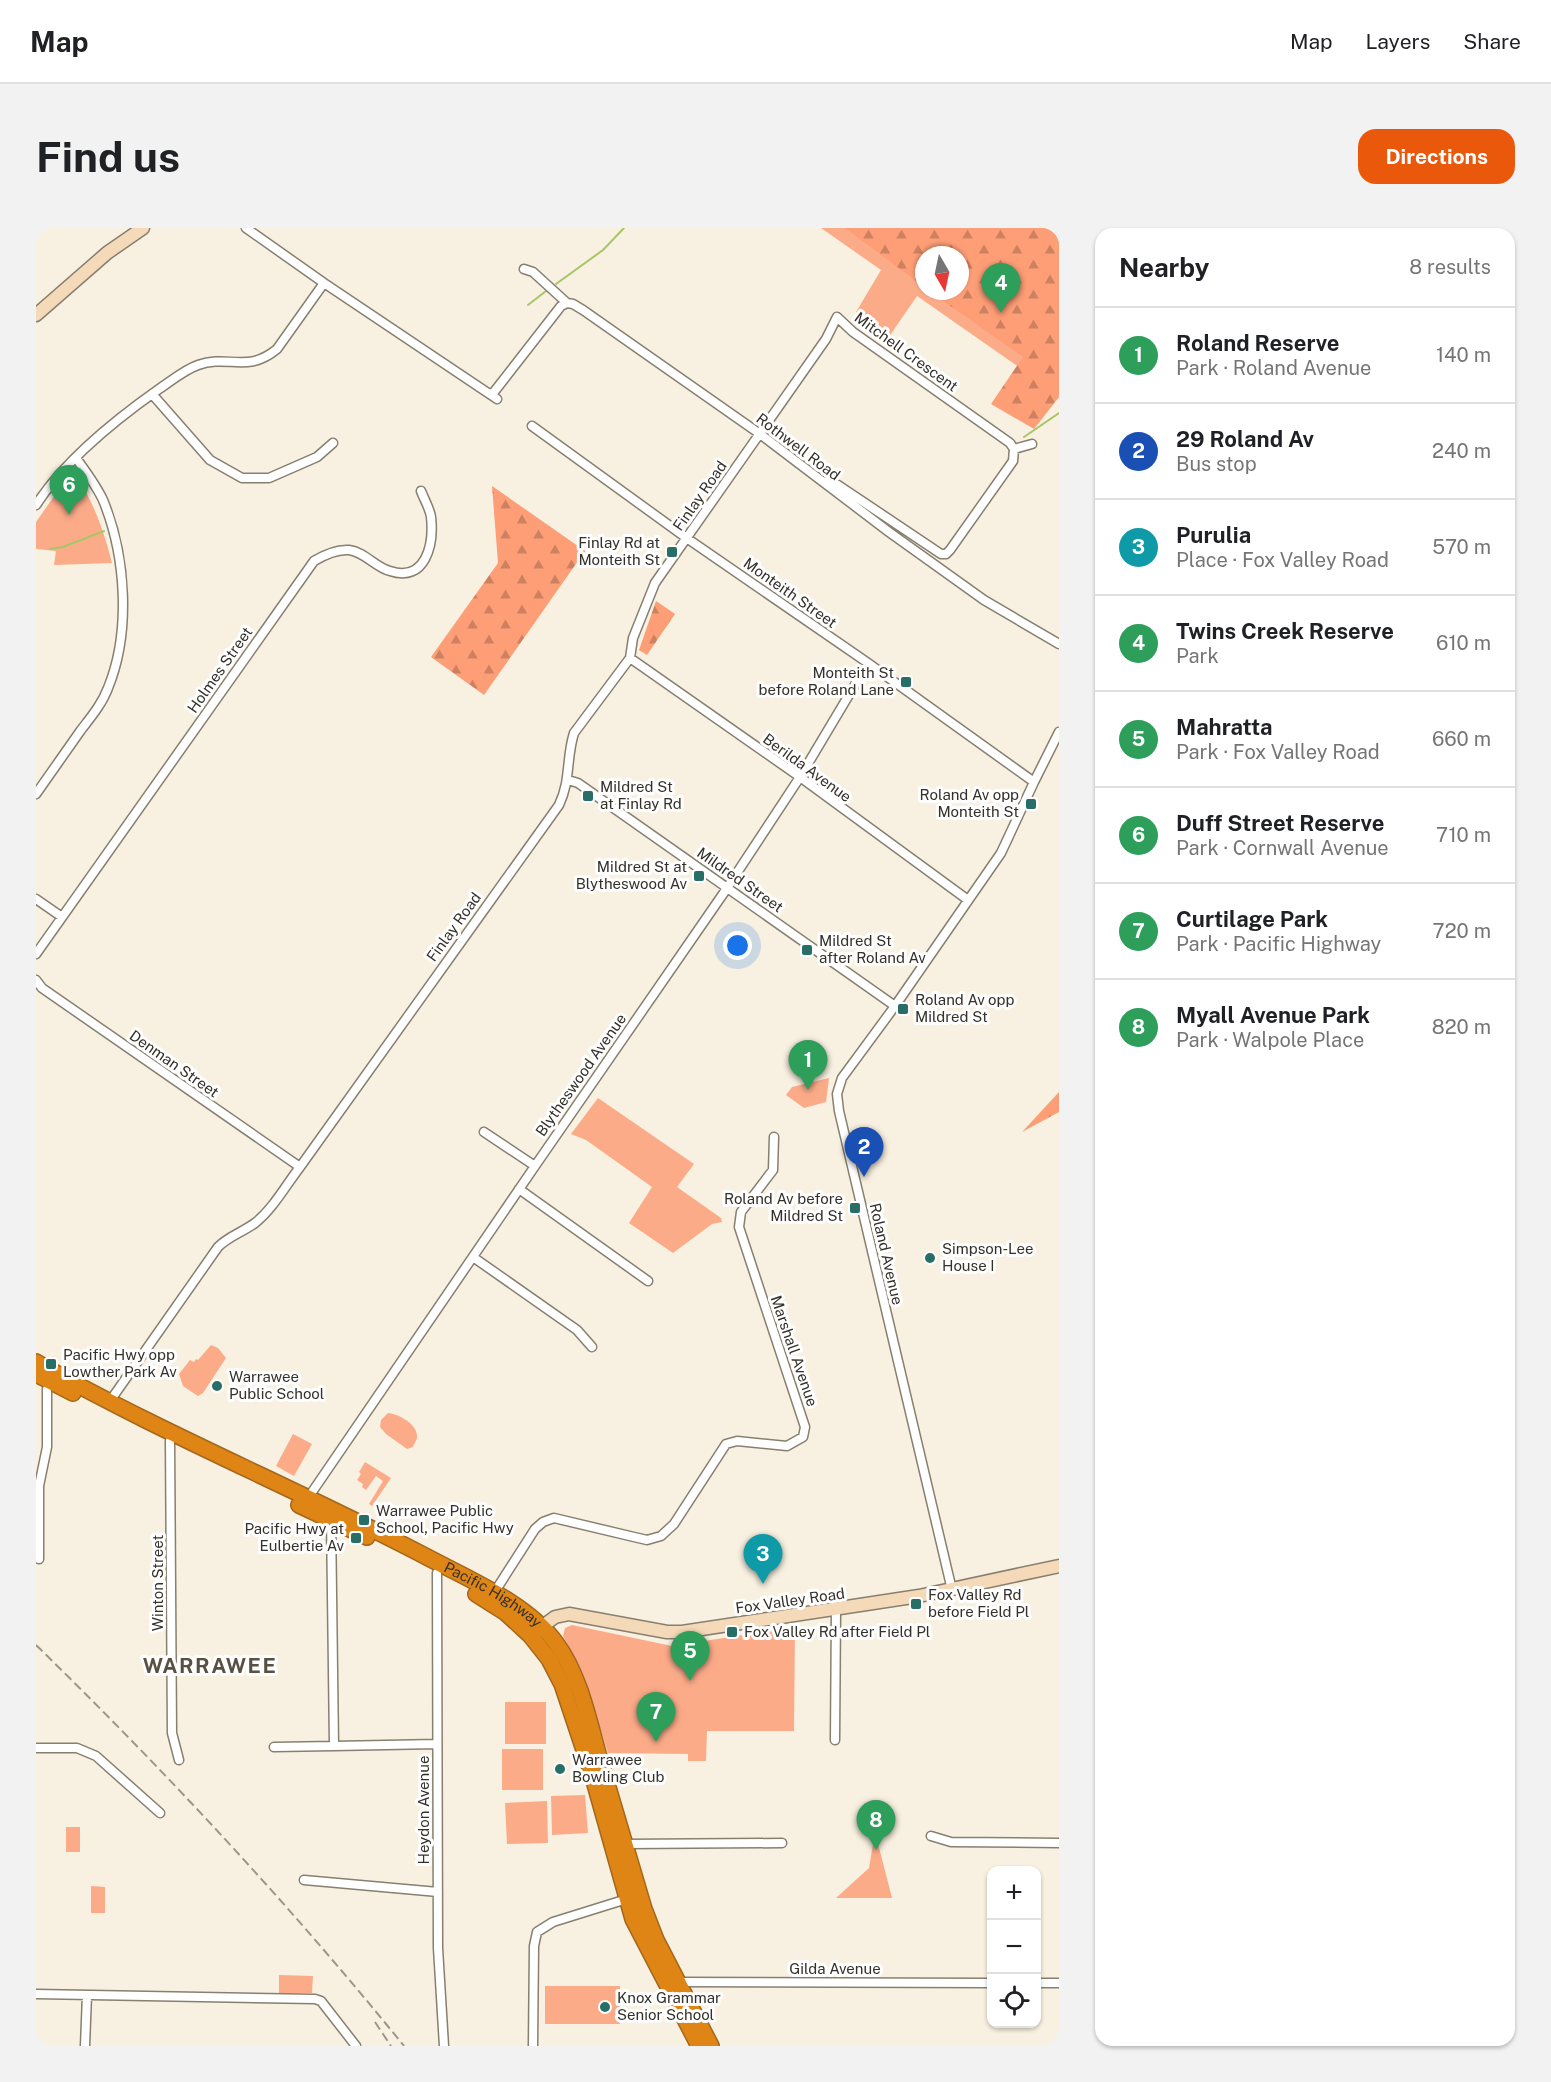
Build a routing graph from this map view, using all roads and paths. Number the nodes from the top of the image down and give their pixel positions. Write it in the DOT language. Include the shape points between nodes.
graph roads {
  1 [pos="142,228"];
  2 [pos="246,228"];
  3 [pos="524,269"];
  4 [pos="324,283"];
  5 [pos="567,303"];
  6 [pos="36,315"];
  7 [pos="152,394"];
  8 [pos="532,426"];
  9 [pos="760,434"];
  10 [pos="333,443"];
  11 [pos="1032,444"];
  12 [pos="1014,449"];
  13 [pos="76,458"];
  14 [pos="822,481"];
  15 [pos="421,491"];
  16 [pos="36,505"];
  17 [pos="687,539"];
  18 [pos="1059,644"];
  19 [pos="630,658"];
  20 [pos="868,663"];
  21 [pos="1059,732"];
  22 [pos="800,777"];
  23 [pos="568,780"];
  24 [pos="1034,782"];
  25 [pos="36,794"];
  26 [pos="728,887"];
  27 [pos="36,899"];
  28 [pos="968,900"];
  29 [pos="62,917"];
  30 [pos="36,954"];
  31 [pos="36,980"];
  32 [pos="896,1006"];
  33 [pos="484,1132"];
  34 [pos="774,1137"];
  35 [pos="535,1166"];
  36 [pos="300,1167"];
  37 [pos="519,1189"];
  38 [pos="473,1257"];
  39 [pos="648,1281"];
  40 [pos="592,1347"];
  41 [pos="36,1362"];
  42 [pos="36,1374"];
  43 [pos="51,1383"];
  44 [pos="110,1401"];
  45 [pos="170,1441"];
  46 [pos="308,1498"];
  47 [pos="332,1515"];
  48 [pos="39,1560"];
  49 [pos="1059,1566"];
  50 [pos="437,1573"];
  51 [pos="952,1590"];
  52 [pos="494,1593"];
  53 [pos="836,1609"];
  54 [pos="536,1631"];
  55 [pos="835,1740"];
  56 [pos="438,1744"];
  57 [pos="334,1746"];
  58 [pos="274,1747"];
  59 [pos="36,1748"];
  60 [pos="179,1760"];
  61 [pos="160,1813"];
  62 [pos="931,1836"];
  63 [pos="782,1843"];
  64 [pos="1059,1843"];
  65 [pos="624,1844"];
  66 [pos="304,1880"];
  67 [pos="438,1892"];
  68 [pos="633,1897"];
  69 [pos="678,1982"];
  70 [pos="987,1983"];
  71 [pos="1041,1983"];
  72 [pos="1059,1983"];
  73 [pos="36,1994"];
  74 [pos="87,1995"];
  75 [pos="85,2046"];
  76 [pos="356,2046"];
  77 [pos="444,2046"];
  78 [pos="533,2046"];
  79 [pos="699,2046"];
  80 [pos="711,2046"];
  1 -- 6 [label="main road"];
  2 -- 4 [label="street"];
  3 -- 5 [label="street, Rothwell Road" via="533,272"];
  4 -- 5 [label="street" via="493,396"];
  4 -- 7 [label="street" via="277,349 262,360 200,364"];
  5 -- 9 [label="street, Rothwell Road" via="583,310"];
  7 -- 10 [label="street" via="210,460 242,478 269,478 317,457"];
  7 -- 13 [label="street"];
  8 -- 17 [label="street, Monteith Street"];
  9 -- 12 [label="street, Mitchell Crescent" via="837,317"];
  9 -- 14 [label="street, Rothwell Road"];
  9 -- 17 [label="street, Finlay Road"];
  11 -- 12 [label="street"];
  12 -- 14 [label="street" via="1013,461 946,554 838,485"];
  13 -- 16 [label="street"];
  13 -- 25 [label="street" via="103,502 118,554 123,610 119,648 101,702"];
  14 -- 18 [label="street, Rothwell Road" via="984,600"];
  15 -- 29 [label="street, Holmes Street" via="431,516 430,551 426,559 413,571 403,573 391,572 348,550 314,561"];
  17 -- 19 [label="street, Finlay Road" via="655,583 633,638"];
  17 -- 20 [label="street, Monteith Street"];
  19 -- 22 [label="street, Berilda Avenue"];
  19 -- 23 [label="street, Finlay Road" via="574,733"];
  20 -- 22 [label="street, Blytheswood Avenue"];
  20 -- 24 [label="street, Monteith Street"];
  21 -- 24 [label="street, Roland Avenue"];
  22 -- 26 [label="street, Blytheswood Avenue"];
  22 -- 28 [label="street, Berilda Avenue"];
  23 -- 26 [label="street, Mildred Street" via="578,783"];
  23 -- 36 [label="street, Finlay Road" via="558,805"];
  24 -- 28 [label="street, Roland Avenue" via="1002,853"];
  26 -- 32 [label="street, Mildred Street"];
  26 -- 35 [label="street, Blytheswood Avenue"];
  27 -- 29 [label="street"];
  28 -- 32 [label="street, Roland Avenue"];
  29 -- 30 [label="street, Holmes Street"];
  31 -- 36 [label="street, Denman Street" via="42,988"];
  32 -- 51 [label="street, Roland Avenue" via="842,1078 837,1102"];
  33 -- 35 [label="street"];
  34 -- 52 [label="street, Marshall Avenue" via="773,1170 741,1212 739,1227 805,1426 803,1437 788,1446 737,1441 726,1444 674,1524 661,1536 647,1540 554,1518 543,1522"];
  35 -- 37 [label="street, Blytheswood Avenue"];
  36 -- 44 [label="street, Finlay Road" via="261,1218 218,1247"];
  37 -- 38 [label="street, Blytheswood Avenue"];
  37 -- 39 [label="street"];
  38 -- 40 [label="street" via="577,1330"];
  38 -- 46 [label="street, Blytheswood Avenue"];
  41 -- 44 [label="highway, Pacific Highway"];
  42 -- 43 [label="highway, Pacific Highway"];
  43 -- 45 [label="highway, Pacific Highway"];
  43 -- 48 [label="street" via="47,1389 47,1447 39,1486"];
  44 -- 46 [label="highway, Pacific Highway"];
  45 -- 47 [label="highway, Pacific Highway"];
  45 -- 60 [label="street, Winton Street" via="172,1733"];
  46 -- 47 [label="highway, Pacific Highway"];
  47 -- 50 [label="highway, Pacific Highway"];
  47 -- 52 [label="highway, Pacific Highway"];
  47 -- 57 [label="street"];
  49 -- 51 [label="main road, Fox Valley Road"];
  50 -- 54 [label="highway, Pacific Highway"];
  50 -- 56 [label="street, Heydon Avenue"];
  51 -- 53 [label="main road, Fox Valley Road"];
  52 -- 54 [label="highway, Pacific Highway" via="517,1608"];
  53 -- 54 [label="main road, Fox Valley Road" via="682,1632 569,1614 555,1617"];
  53 -- 55 [label="street"];
  54 -- 65 [label="highway, Pacific Highway" via="555,1642 573,1674"];
  54 -- 68 [label="highway, Pacific Highway" via="569,1700"];
  56 -- 57 [label="street"];
  56 -- 67 [label="street, Heydon Avenue"];
  57 -- 58 [label="street"];
  59 -- 61 [label="street" via="77,1748 96,1756"];
  62 -- 64 [label="street" via="951,1842"];
  63 -- 65 [label="street"];
  65 -- 68 [label="highway, Pacific Highway"];
  66 -- 67 [label="street"];
  67 -- 77 [label="street, Heydon Avenue"];
  68 -- 69 [label="highway, Pacific Highway"];
  68 -- 78 [label="street" via="553,1922 537,1932"];
  68 -- 79 [label="highway, Pacific Highway" via="633,1919"];
  69 -- 70 [label="street, Gilda Avenue"];
  69 -- 80 [label="highway, Pacific Highway"];
  71 -- 72 [label="street"];
  73 -- 74 [label="street"];
  74 -- 75 [label="street"];
  74 -- 76 [label="street" via="321,2001"];
}
